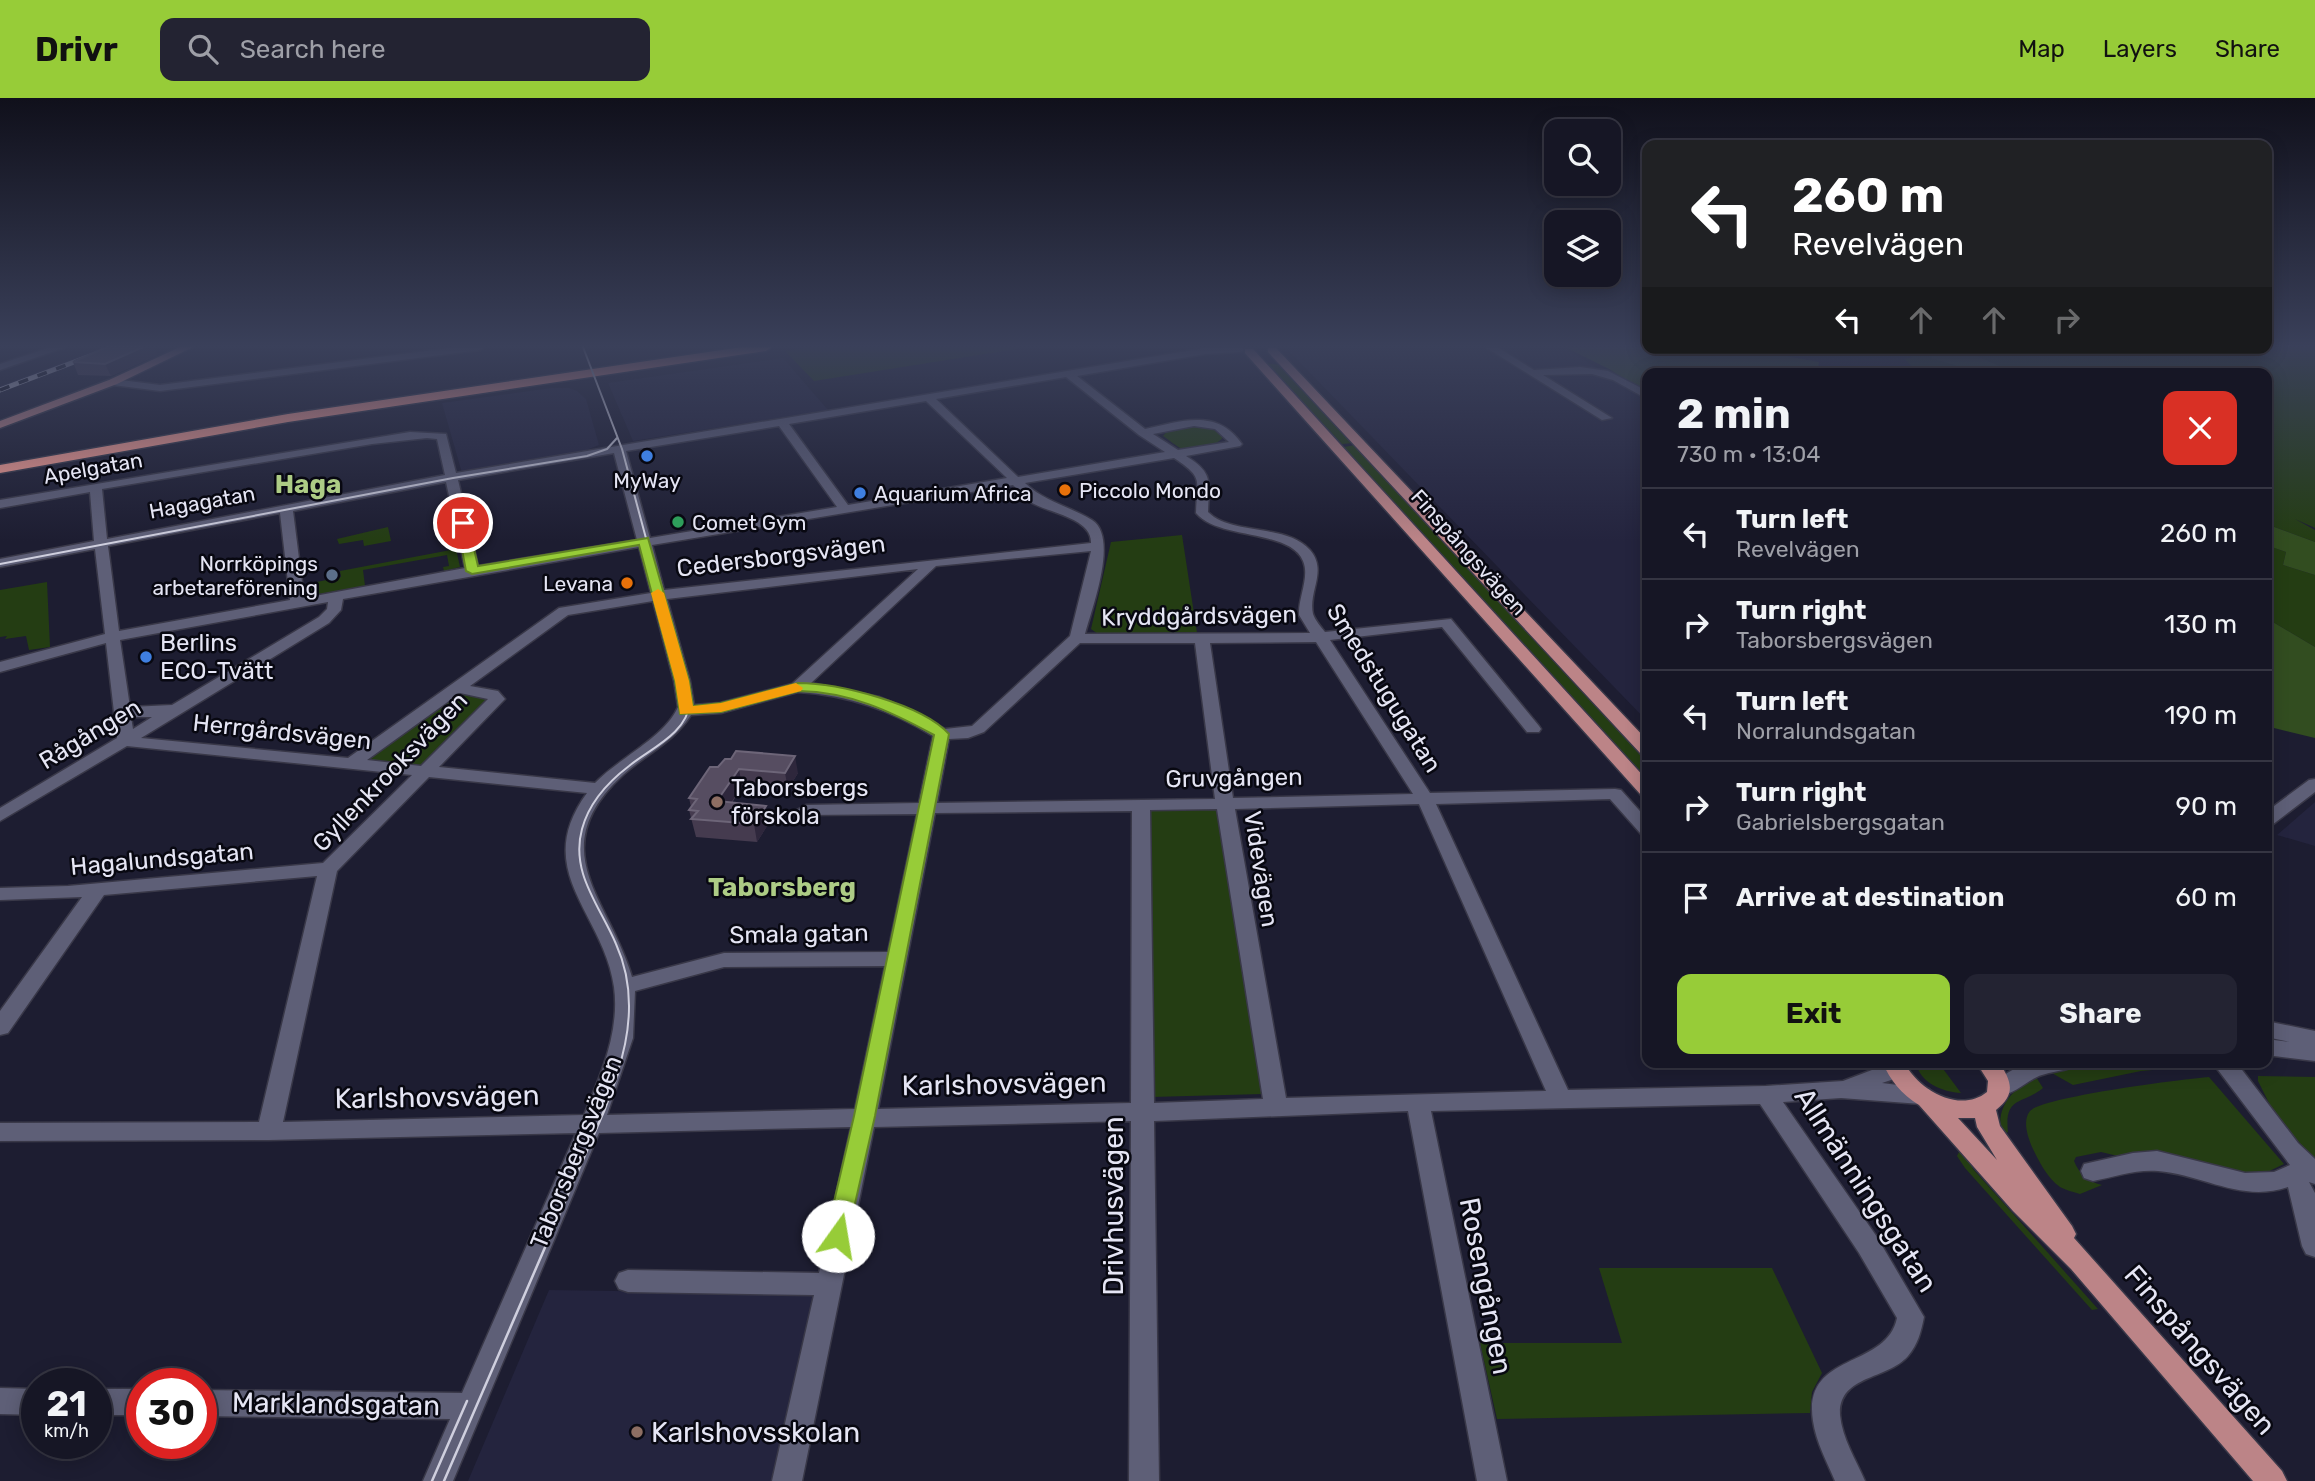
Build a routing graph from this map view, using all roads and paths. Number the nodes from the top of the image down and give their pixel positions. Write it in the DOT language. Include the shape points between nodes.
graph roads {
  1 [pos="35,412"];
  2 [pos="296,412"];
  3 [pos="334,412"];
  4 [pos="843,412"];
  5 [pos="943,412"];
  6 [pos="1116,412"];
  7 [pos="1298,412"];
  8 [pos="1334,412"];
  9 [pos="1595,412"];
  10 [pos="1606,418"];
  11 [pos="782,422"];
  12 [pos="0,425"];
  13 [pos="1143,433"];
  14 [pos="619,449"];
  15 [pos="1175,454"];
  16 [pos="0,463"];
  17 [pos="0,469"];
  18 [pos="452,477"];
  19 [pos="1015,479"];
  20 [pos="96,486"];
  21 [pos="0,504"];
  22 [pos="286,508"];
  23 [pos="844,508"];
  24 [pos="644,541"];
  25 [pos="100,542"];
  26 [pos="1099,546"];
  27 [pos="0,563"];
  28 [pos="932,563"];
  29 [pos="472,571"];
  30 [pos="659,595"];
  31 [pos="336,596"];
  32 [pos="297,602"];
  33 [pos="112,637"];
  34 [pos="1322,637"];
  35 [pos="1077,638"];
  36 [pos="1202,639"];
  37 [pos="0,667"];
  38 [pos="798,687"];
  39 [pos="457,688"];
  40 [pos="179,709"];
  41 [pos="122,711"];
  42 [pos="685,711"];
  43 [pos="1533,729"];
  44 [pos="942,734"];
  45 [pos="126,741"];
  46 [pos="1642,745"];
  47 [pos="351,764"];
  48 [pos="425,772"];
  49 [pos="2315,784"];
  50 [pos="1642,786"];
  51 [pos="600,789"];
  52 [pos="1425,799"];
  53 [pos="1141,804"];
  54 [pos="1225,804"];
  55 [pos="926,809"];
  56 [pos="806,810"];
  57 [pos="0,816"];
  58 [pos="2272,816"];
  59 [pos="1642,824"];
  60 [pos="328,869"];
  61 [pos="98,889"];
  62 [pos="0,894"];
  63 [pos="895,959"];
  64 [pos="624,987"];
  65 [pos="0,1027"];
  66 [pos="2272,1030"];
  67 [pos="2315,1039"];
  68 [pos="2272,1048"];
  69 [pos="2315,1053"];
  70 [pos="1889,1068"];
  71 [pos="1895,1068"];
  72 [pos="1991,1068"];
  73 [pos="2034,1068"];
  74 [pos="2228,1068"];
  75 [pos="2000,1088"];
  76 [pos="1841,1089"];
  77 [pos="1766,1095"];
  78 [pos="1924,1097"];
  79 [pos="1561,1099"];
  80 [pos="1419,1102"];
  81 [pos="1276,1107"];
  82 [pos="1984,1108"];
  83 [pos="1145,1112"];
  84 [pos="865,1116"];
  85 [pos="592,1124"];
  86 [pos="269,1131"];
  87 [pos="0,1132"];
  88 [pos="2093,1171"];
  89 [pos="2306,1172"];
  90 [pos="2315,1246"];
  91 [pos="2080,1261"];
  92 [pos="628,1281"];
  93 [pos="827,1284"];
  94 [pos="0,1401"];
  95 [pos="21,1402"];
  96 [pos="217,1403"];
  97 [pos="470,1406"];
  98 [pos="438,1481"];
  99 [pos="787,1481"];
  100 [pos="1144,1481"];
  101 [pos="1492,1481"];
  102 [pos="1850,1481"];
  103 [pos="2272,1481"];
  1 -- 12 [label="main road"];
  2 -- 16 [label="highway"];
  3 -- 17 [label="highway"];
  4 -- 11 [label="street, Hagagatan"];
  5 -- 19 [label="street"];
  6 -- 13 [label="street, Smedstugugatan"];
  7 -- 50 [label="main road, Finspångsvägen"];
  8 -- 46 [label="main road, Finspångsvägen"];
  9 -- 10 [label="street"];
  11 -- 14 [label="street, Hagagatan"];
  11 -- 23 [label="street"];
  13 -- 15 [label="street, Smedstugugatan"];
  13 -- 15 [label="street" via="1207,423 1232,436 1236,444"];
  14 -- 18 [label="street, Hagagatan"];
  14 -- 24 [label="street"];
  15 -- 19 [label="street"];
  15 -- 34 [label="street, Smedstugugatan" via="1199,469 1202,513 1209,520 1282,540 1310,558 1306,615"];
  18 -- 20 [label="street, Apelgatan" via="442,436 427,434"];
  18 -- 22 [label="street, Hagagatan"];
  18 -- 29 [label="street"];
  19 -- 23 [label="street"];
  19 -- 26 [label="street" via="1042,504 1090,524"];
  20 -- 21 [label="street, Apelgatan"];
  20 -- 25 [label="street"];
  22 -- 25 [label="street, Hagagatan"];
  22 -- 32 [label="street"];
  23 -- 24 [label="street"];
  24 -- 29 [label="street"];
  24 -- 30 [label="street"];
  25 -- 27 [label="street, Hagagatan"];
  25 -- 33 [label="street"];
  26 -- 28 [label="street, Cedersborgsvägen"];
  26 -- 35 [label="street"];
  28 -- 30 [label="street, Cedersborgsvägen"];
  28 -- 38 [label="street"];
  29 -- 31 [label="street"];
  30 -- 39 [label="street, Cedersborgsvägen" via="564,611"];
  30 -- 42 [label="street"];
  31 -- 32 [label="street"];
  31 -- 40 [label="street, Rågången" via="334,610 324,620"];
  32 -- 33 [label="street"];
  33 -- 37 [label="street"];
  33 -- 41 [label="street"];
  34 -- 36 [label="street, Kryddgårdsvägen"];
  34 -- 43 [label="street, Kryddgårdsvägen" via="1446,622"];
  34 -- 52 [label="street, Smedstugugatan"];
  35 -- 36 [label="street, Kryddgårdsvägen"];
  35 -- 44 [label="street" via="978,729"];
  36 -- 54 [label="street, Videvägen"];
  38 -- 42 [label="street" via="721,708"];
  38 -- 44 [label="street" via="883,703"];
  39 -- 47 [label="street, Cedersborgsvägen"];
  39 -- 48 [label="street, Gyllenkrooksvägen" via="497,699"];
  40 -- 41 [label="street"];
  40 -- 45 [label="street, Rågången"];
  41 -- 45 [label="street"];
  42 -- 51 [label="street, Taborsbergsvägen" via="670,731"];
  44 -- 55 [label="street"];
  45 -- 47 [label="street, Herrgårdsvägen"];
  45 -- 57 [label="street, Rågången"];
  47 -- 48 [label="street, Herrgårdsvägen"];
  48 -- 51 [label="street, Herrgårdsvägen"];
  48 -- 60 [label="street, Gyllenkrooksvägen"];
  49 -- 58 [label="street"];
  51 -- 64 [label="street, Taborsbergsvägen" via="582,818 573,860 611,945"];
  52 -- 54 [label="street, Gruvgången"];
  52 -- 59 [label="street, Gruvgången" via="1615,794"];
  52 -- 79 [label="street, Smedstugugatan"];
  53 -- 54 [label="street, Gruvgången"];
  53 -- 55 [label="street, Gruvgången"];
  53 -- 83 [label="street, Drivhusvägen"];
  54 -- 81 [label="street, Videvägen"];
  55 -- 56 [label="street, Gruvgången"];
  55 -- 63 [label="street"];
  60 -- 61 [label="street, Hagalundsgatan"];
  60 -- 86 [label="street, Gyllenkrooksvägen"];
  61 -- 62 [label="street, Hagalundsgatan"];
  61 -- 65 [label="street"];
  63 -- 64 [label="street, Smala gatan" via="724,960"];
  63 -- 84 [label="street"];
  64 -- 85 [label="street, Taborsbergsvägen" via="620,1043"];
  66 -- 67 [label="street"];
  68 -- 69 [label="street"];
  70 -- 76 [label="street, Karlshovsvägen"];
  71 -- 78 [label="main road, Finspångsvägen" via="1901,1079"];
  72 -- 75 [label="main road"];
  73 -- 75 [label="street"];
  74 -- 89 [label="street"];
  75 -- 82 [label="main road" via="1993,1103"];
  76 -- 77 [label="street, Karlshovsvägen"];
  76 -- 78 [label="street, Karlshovsvägen"];
  77 -- 79 [label="street, Karlshovsvägen"];
  77 -- 102 [label="street, Allmänningsgatan" via="1911,1317 1911,1328 1898,1350 1834,1383 1827,1396 1830,1433"];
  78 -- 82 [label="main road, Finspångsvägen" via="1957,1109"];
  78 -- 91 [label="main road, Finspångsvägen"];
  79 -- 80 [label="street, Karlshovsvägen"];
  80 -- 81 [label="street, Karlshovsvägen"];
  80 -- 101 [label="street, Rosengången"];
  81 -- 83 [label="street, Karlshovsvägen"];
  82 -- 91 [label="main road, Finspångsvägen" via="1998,1143"];
  83 -- 84 [label="street, Karlshovsvägen"];
  83 -- 100 [label="street, Drivhusvägen"];
  84 -- 85 [label="street, Karlshovsvägen"];
  84 -- 93 [label="street"];
  85 -- 86 [label="street, Karlshovsvägen"];
  85 -- 97 [label="street, Taborsbergsvägen"];
  86 -- 87 [label="street, Karlshovsvägen"];
  88 -- 89 [label="street" via="2153,1161 2257,1182"];
  89 -- 90 [label="street" via="2303,1193"];
  91 -- 103 [label="main road, Finspångsvägen"];
  92 -- 93 [label="street"];
  93 -- 99 [label="street"];
  94 -- 95 [label="street"];
  96 -- 97 [label="street, Marklandsgatan"];
  97 -- 98 [label="street, Taborsbergsvägen"];
}
